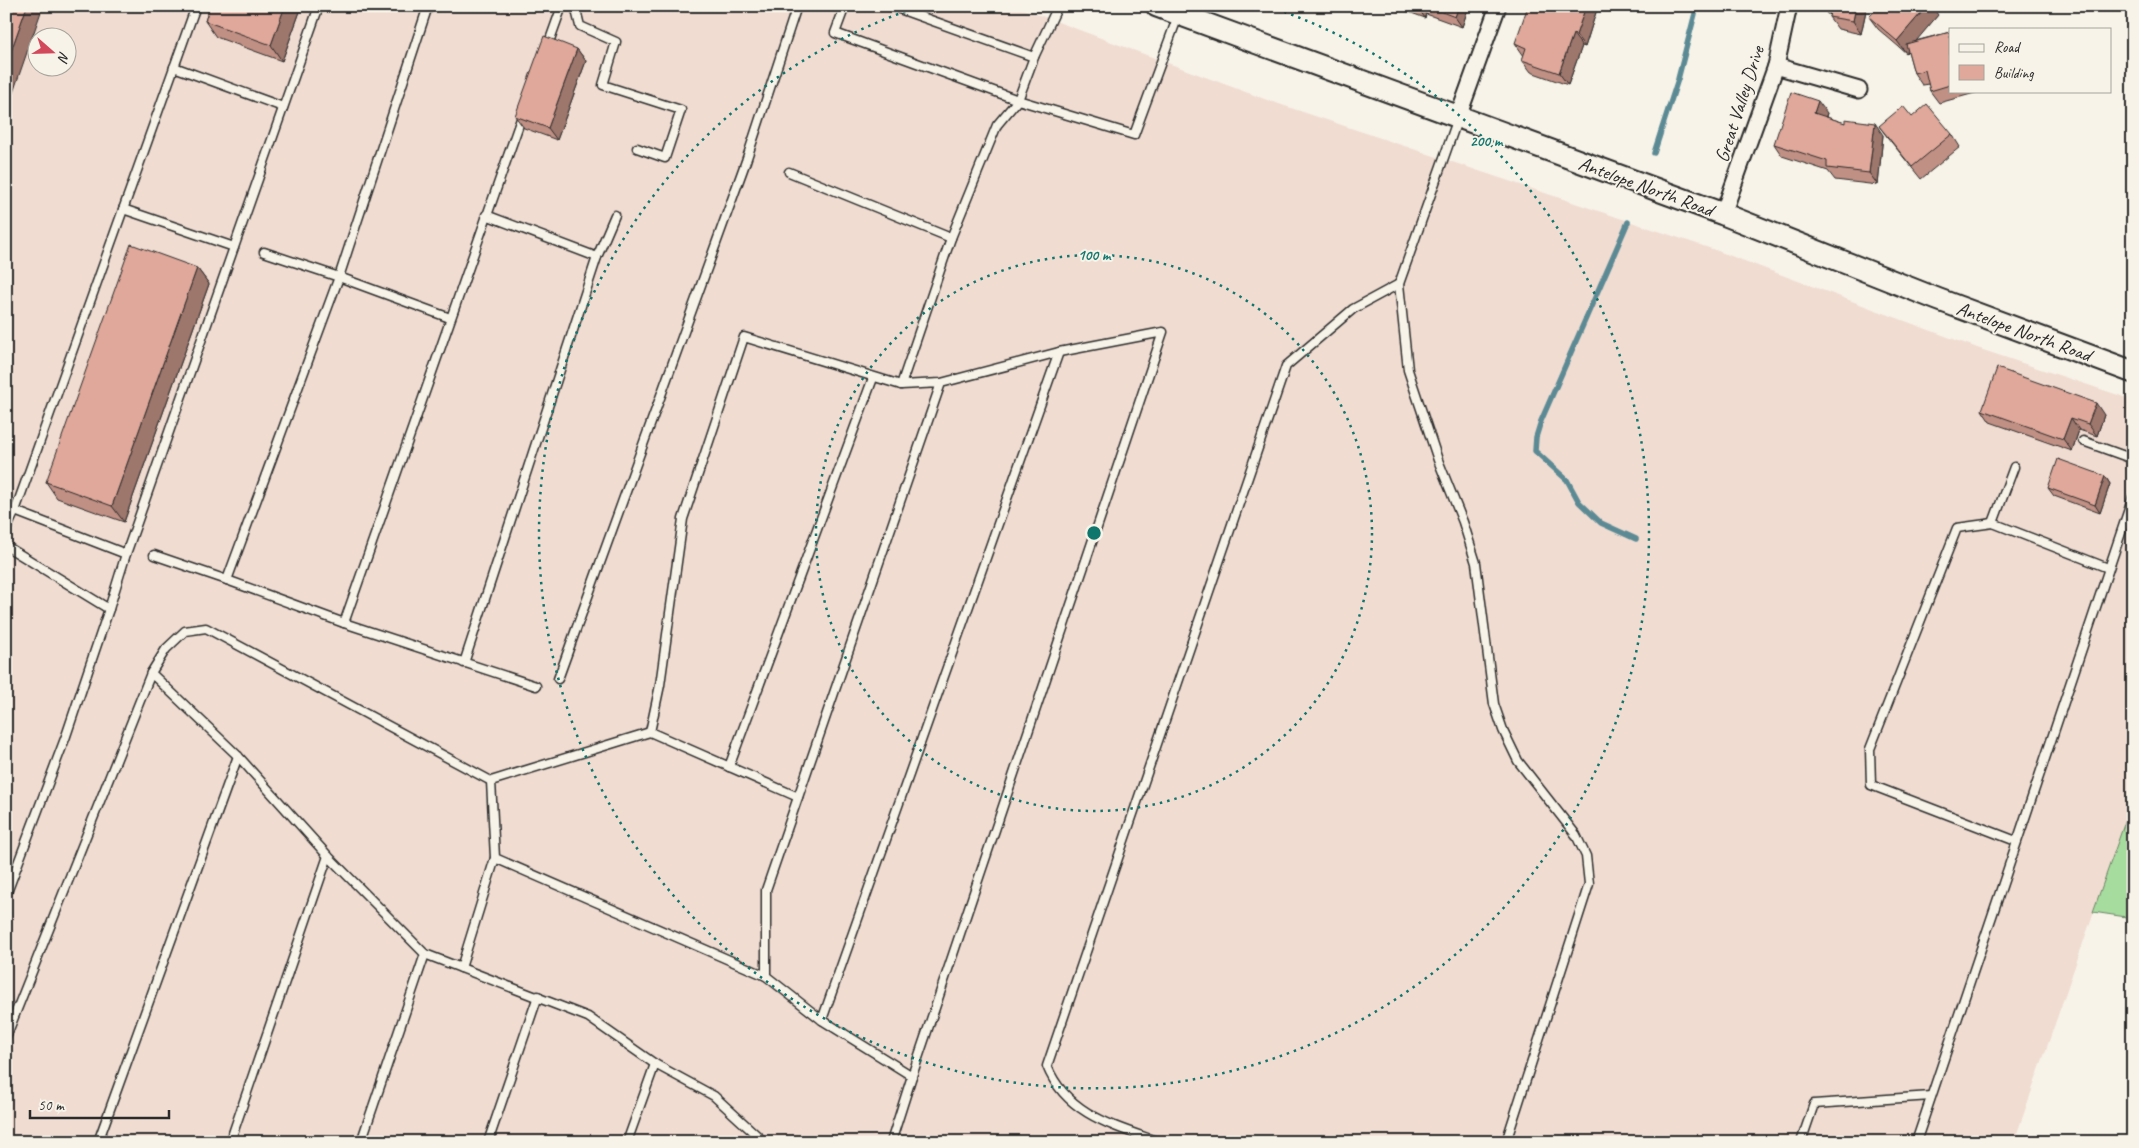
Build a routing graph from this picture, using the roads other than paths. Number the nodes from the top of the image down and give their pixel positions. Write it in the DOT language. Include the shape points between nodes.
graph roads {
  1 [pos="196,6"];
  2 [pos="319,6"];
  3 [pos="428,6"];
  4 [pos="562,6"];
  5 [pos="575,6"];
  6 [pos="797,6"];
  7 [pos="846,6"];
  8 [pos="891,6"];
  9 [pos="1058,6"];
  10 [pos="1157,6"];
  11 [pos="1498,6"];
  12 [pos="1790,6"];
  13 [pos="1179,14"];
  14 [pos="1034,57"];
  15 [pos="542,61"];
  16 [pos="1776,66"];
  17 [pos="174,67"];
  18 [pos="1859,90"];
  19 [pos="1018,100"];
  20 [pos="526,106"];
  21 [pos="283,107"];
  22 [pos="1458,116"];
  23 [pos="637,148"];
  24 [pos="789,172"];
  25 [pos="123,209"];
  26 [pos="1723,214"];
  27 [pos="486,215"];
  28 [pos="615,215"];
  29 [pos="951,238"];
  30 [pos="234,247"];
  31 [pos="264,252"];
  32 [pos="597,257"];
  33 [pos="339,277"];
  34 [pos="1399,284"];
  35 [pos="450,318"];
  36 [pos="1059,352"];
  37 [pos="2133,372"];
  38 [pos="873,378"];
  39 [pos="941,383"];
  40 [pos="901,386"];
  41 [pos="2083,441"];
  42 [pos="2133,458"];
  43 [pos="2014,467"];
  44 [pos="2133,497"];
  45 [pos="15,511"];
  46 [pos="1993,523"];
  47 [pos="6,530"];
  48 [pos="6,546"];
  49 [pos="126,554"];
  50 [pos="154,555"];
  51 [pos="2108,568"];
  52 [pos="227,580"];
  53 [pos="110,610"];
  54 [pos="344,623"];
  55 [pos="464,663"];
  56 [pos="151,673"];
  57 [pos="558,679"];
  58 [pos="536,686"];
  59 [pos="650,732"];
  60 [pos="238,756"];
  61 [pos="729,767"];
  62 [pos="491,781"];
  63 [pos="798,797"];
  64 [pos="2016,841"];
  65 [pos="328,856"];
  66 [pos="494,858"];
  67 [pos="6,895"];
  68 [pos="425,954"];
  69 [pos="461,968"];
  70 [pos="766,976"];
  71 [pos="538,996"];
  72 [pos="822,1020"];
  73 [pos="6,1037"];
  74 [pos="655,1064"];
  75 [pos="912,1076"];
  76 [pos="1931,1096"];
  77 [pos="98,1142"];
  78 [pos="230,1142"];
  79 [pos="361,1142"];
  80 [pos="488,1142"];
  81 [pos="627,1142"];
  82 [pos="764,1142"];
  83 [pos="891,1142"];
  84 [pos="1159,1142"];
  85 [pos="1506,1142"];
  86 [pos="1801,1142"];
  87 [pos="1916,1142"];
  1 -- 17 [label="lane"];
  2 -- 21 [label="lane"];
  3 -- 33 [label="lane"];
  4 -- 15 [label="lane"];
  5 -- 23 [label="lane" via="580,26 616,42 603,85 681,110 665,158"];
  6 -- 57 [label="lane" via="746,161"];
  7 -- 19 [label="lane" via="835,33"];
  8 -- 14 [label="lane"];
  9 -- 14 [label="lane"];
  10 -- 13 [label="main road, Antelope North Road"];
  11 -- 22 [label="street"];
  12 -- 16 [label="street, Great Valley Drive"];
  13 -- 19 [label="lane" via="1134,135"];
  13 -- 22 [label="main road, Antelope North Road"];
  14 -- 19 [label="lane"];
  16 -- 18 [label="street"];
  16 -- 26 [label="street, Great Valley Drive"];
  17 -- 21 [label="lane"];
  17 -- 25 [label="lane"];
  19 -- 29 [label="lane" via="997,125"];
  20 -- 27 [label="lane"];
  21 -- 30 [label="lane"];
  22 -- 26 [label="main road, Antelope North Road"];
  22 -- 34 [label="lane"];
  24 -- 29 [label="lane"];
  25 -- 30 [label="lane"];
  25 -- 45 [label="lane"];
  26 -- 37 [label="main road, Antelope North Road"];
  27 -- 32 [label="lane"];
  27 -- 35 [label="lane"];
  28 -- 32 [label="lane"];
  29 -- 40 [label="lane"];
  30 -- 49 [label="lane"];
  31 -- 33 [label="lane"];
  32 -- 55 [label="lane"];
  33 -- 35 [label="lane"];
  33 -- 52 [label="lane"];
  34 -- 84 [label="lane" via="1353,309 1286,366 1047,1066 1053,1081 1071,1102 1099,1121"];
  34 -- 85 [label="lane" via="1408,370 1476,563 1494,704 1518,761 1576,835 1586,856 1589,884"];
  35 -- 54 [label="lane"];
  36 -- 39 [label="lane"];
  36 -- 72 [label="lane"];
  36 -- 75 [label="lane" via="1163,332"];
  38 -- 40 [label="lane"];
  38 -- 59 [label="lane" via="744,337 683,519 660,685"];
  38 -- 61 [label="lane"];
  39 -- 40 [label="lane"];
  39 -- 63 [label="lane"];
  41 -- 42 [label="lane"];
  43 -- 46 [label="lane"];
  44 -- 51 [label="lane"];
  45 -- 47 [label="lane"];
  45 -- 49 [label="lane"];
  46 -- 51 [label="lane"];
  46 -- 64 [label="lane" via="1957,528 1870,749 1871,785"];
  48 -- 53 [label="lane"];
  49 -- 53 [label="lane"];
  50 -- 52 [label="lane"];
  51 -- 64 [label="lane"];
  52 -- 54 [label="lane"];
  53 -- 67 [label="lane"];
  54 -- 55 [label="lane"];
  55 -- 58 [label="lane"];
  56 -- 60 [label="lane"];
  56 -- 62 [label="lane" via="166,649 185,631 206,628"];
  56 -- 73 [label="lane"];
  59 -- 61 [label="lane"];
  59 -- 62 [label="lane"];
  60 -- 65 [label="lane"];
  60 -- 77 [label="lane"];
  61 -- 63 [label="lane"];
  62 -- 66 [label="lane"];
  63 -- 70 [label="lane" via="766,890"];
  64 -- 76 [label="lane"];
  65 -- 68 [label="lane"];
  65 -- 78 [label="lane"];
  66 -- 69 [label="lane"];
  66 -- 70 [label="lane"];
  68 -- 69 [label="lane"];
  68 -- 79 [label="lane"];
  69 -- 71 [label="lane"];
  70 -- 72 [label="lane"];
  71 -- 74 [label="lane" via="588,1017"];
  71 -- 80 [label="lane"];
  72 -- 75 [label="lane"];
  74 -- 81 [label="lane"];
  74 -- 82 [label="lane" via="714,1096"];
  75 -- 83 [label="lane"];
  76 -- 86 [label="lane" via="1814,1104"];
  76 -- 87 [label="lane"];
}
